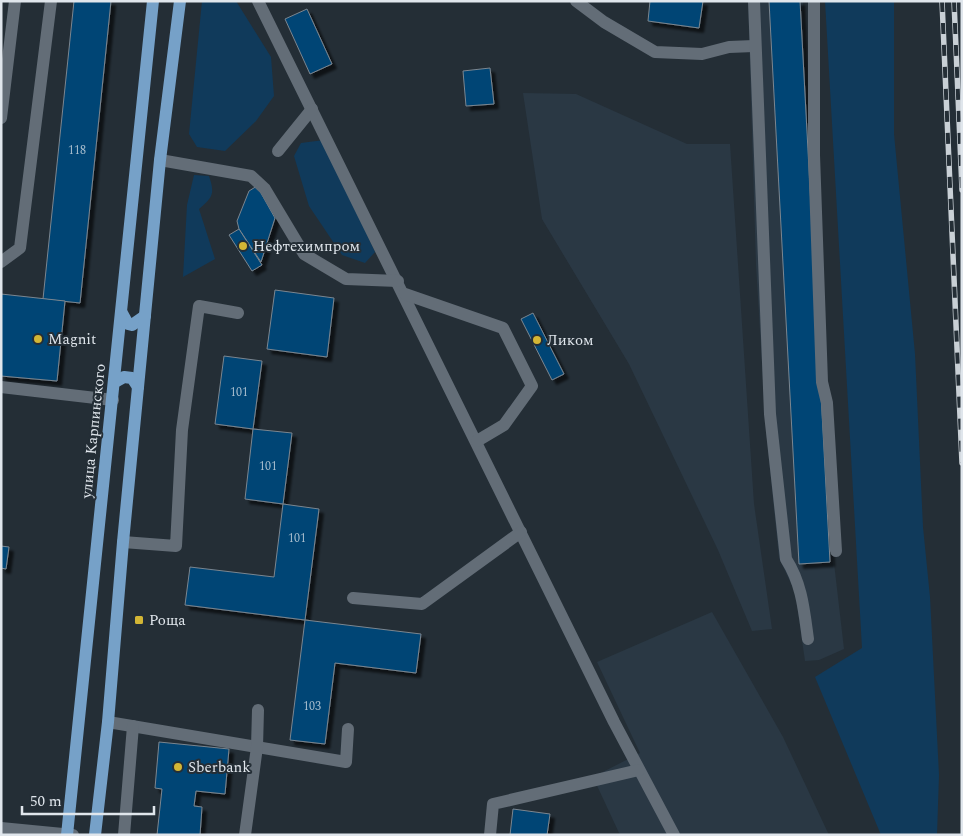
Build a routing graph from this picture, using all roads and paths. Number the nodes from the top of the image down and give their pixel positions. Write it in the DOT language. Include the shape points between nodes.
graph roads {
  1 [pos="15,1"];
  2 [pos="51,1"];
  3 [pos="153,1"];
  4 [pos="180,1"];
  5 [pos="258,1"];
  6 [pos="576,1"];
  7 [pos="754,1"];
  8 [pos="814,1"];
  9 [pos="754,46"];
  10 [pos="312,109"];
  11 [pos="1,118"];
  12 [pos="278,151"];
  13 [pos="160,160"];
  14 [pos="1,262"];
  15 [pos="398,281"];
  16 [pos="405,294"];
  17 [pos="122,313"];
  18 [pos="238,313"];
  19 [pos="145,316"];
  20 [pos="115,382"];
  21 [pos="1,387"];
  22 [pos="138,387"];
  23 [pos="113,400"];
  24 [pos="477,441"];
  25 [pos="521,532"];
  26 [pos="123,542"];
  27 [pos="836,551"];
  28 [pos="353,598"];
  29 [pos="808,639"];
  30 [pos="258,710"];
  31 [pos="108,722"];
  32 [pos="132,726"];
  33 [pos="348,729"];
  34 [pos="257,746"];
  35 [pos="639,770"];
  36 [pos="1,828"];
  37 [pos="69,835"];
  38 [pos="95,835"];
  39 [pos="124,835"];
  40 [pos="245,835"];
  41 [pos="490,835"];
  42 [pos="674,835"];
  1 -- 11 [label="street"];
  2 -- 14 [label="street" via="20,248"];
  3 -- 17 [label="main road, улица Карпинского"];
  4 -- 13 [label="main road"];
  5 -- 10 [label="street"];
  6 -- 9 [label="street" via="655,52 702,54 728,47"];
  7 -- 9 [label="street"];
  8 -- 27 [label="street" via="814,155 822,382 827,403"];
  9 -- 29 [label="street" via="770,414 786,559 796,574 801,592"];
  10 -- 12 [label="street"];
  10 -- 15 [label="street"];
  13 -- 15 [label="street" via="251,176 265,189 304,254 346,279"];
  13 -- 19 [label="main road"];
  15 -- 16 [label="street"];
  16 -- 24 [label="street"];
  16 -- 24 [label="street" via="503,328 532,386 504,425"];
  17 -- 19 [label="main road" via="132,325"];
  17 -- 20 [label="main road, улица Карпинского"];
  18 -- 26 [label="street" via="199,306 182,430 176,546"];
  19 -- 22 [label="main road"];
  20 -- 22 [label="main road" via="124,377 132,378"];
  20 -- 23 [label="main road, улица Карпинского"];
  21 -- 23 [label="street"];
  22 -- 26 [label="main road"];
  23 -- 37 [label="main road, улица Карпинского"];
  24 -- 25 [label="street"];
  25 -- 28 [label="street" via="422,604"];
  25 -- 35 [label="street"];
  26 -- 31 [label="main road"];
  30 -- 34 [label="street"];
  31 -- 32 [label="street"];
  31 -- 38 [label="main road"];
  32 -- 34 [label="street"];
  32 -- 39 [label="street"];
  33 -- 34 [label="street" via="346,762"];
  34 -- 40 [label="street"];
  35 -- 41 [label="street" via="493,804"];
  35 -- 42 [label="street"];
  36 -- 37 [label="street"];
}
